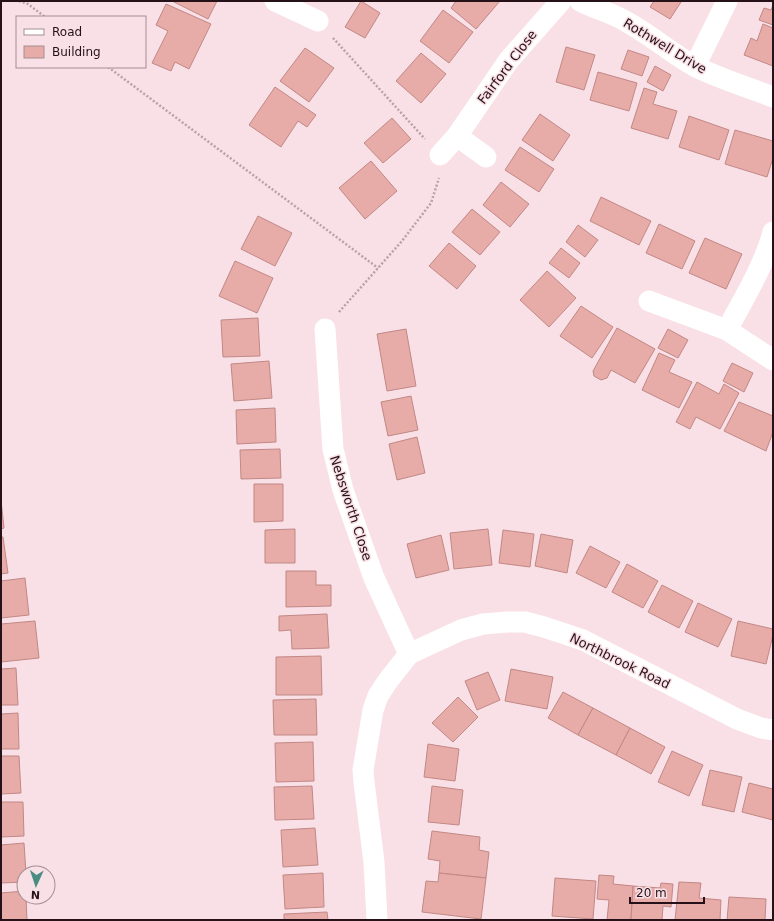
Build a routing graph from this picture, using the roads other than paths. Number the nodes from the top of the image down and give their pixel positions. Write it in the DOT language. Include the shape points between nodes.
graph roads {
  1 [pos="275,1"];
  2 [pos="560,1"];
  3 [pos="580,1"];
  4 [pos="727,1"];
  5 [pos="318,21"];
  6 [pos="695,66"];
  7 [pos="773,97"];
  8 [pos="457,136"];
  9 [pos="440,155"];
  10 [pos="486,156"];
  11 [pos="773,232"];
  12 [pos="649,301"];
  13 [pos="325,329"];
  14 [pos="727,330"];
  15 [pos="773,360"];
  16 [pos="409,654"];
  17 [pos="773,730"];
  18 [pos="377,920"];
  1 -- 5 [label="street"];
  2 -- 8 [label="street, Fairford Close" via="509,60"];
  3 -- 6 [label="street, Rothwell Drive" via="627,21"];
  4 -- 6 [label="street"];
  6 -- 7 [label="street, Rothwell Drive"];
  8 -- 9 [label="street, Fairford Close"];
  8 -- 10 [label="street"];
  11 -- 14 [label="street" via="763,260"];
  12 -- 14 [label="street"];
  13 -- 16 [label="street, Nebsworth Close" via="332,449 343,490 374,578"];
  14 -- 15 [label="street"];
  16 -- 17 [label="street, Northbrook Road" via="461,630 507,622 525,622 583,640 737,719"];
  16 -- 18 [label="street, Northbrook Road" via="378,696 373,710 363,770 374,862"];
}
